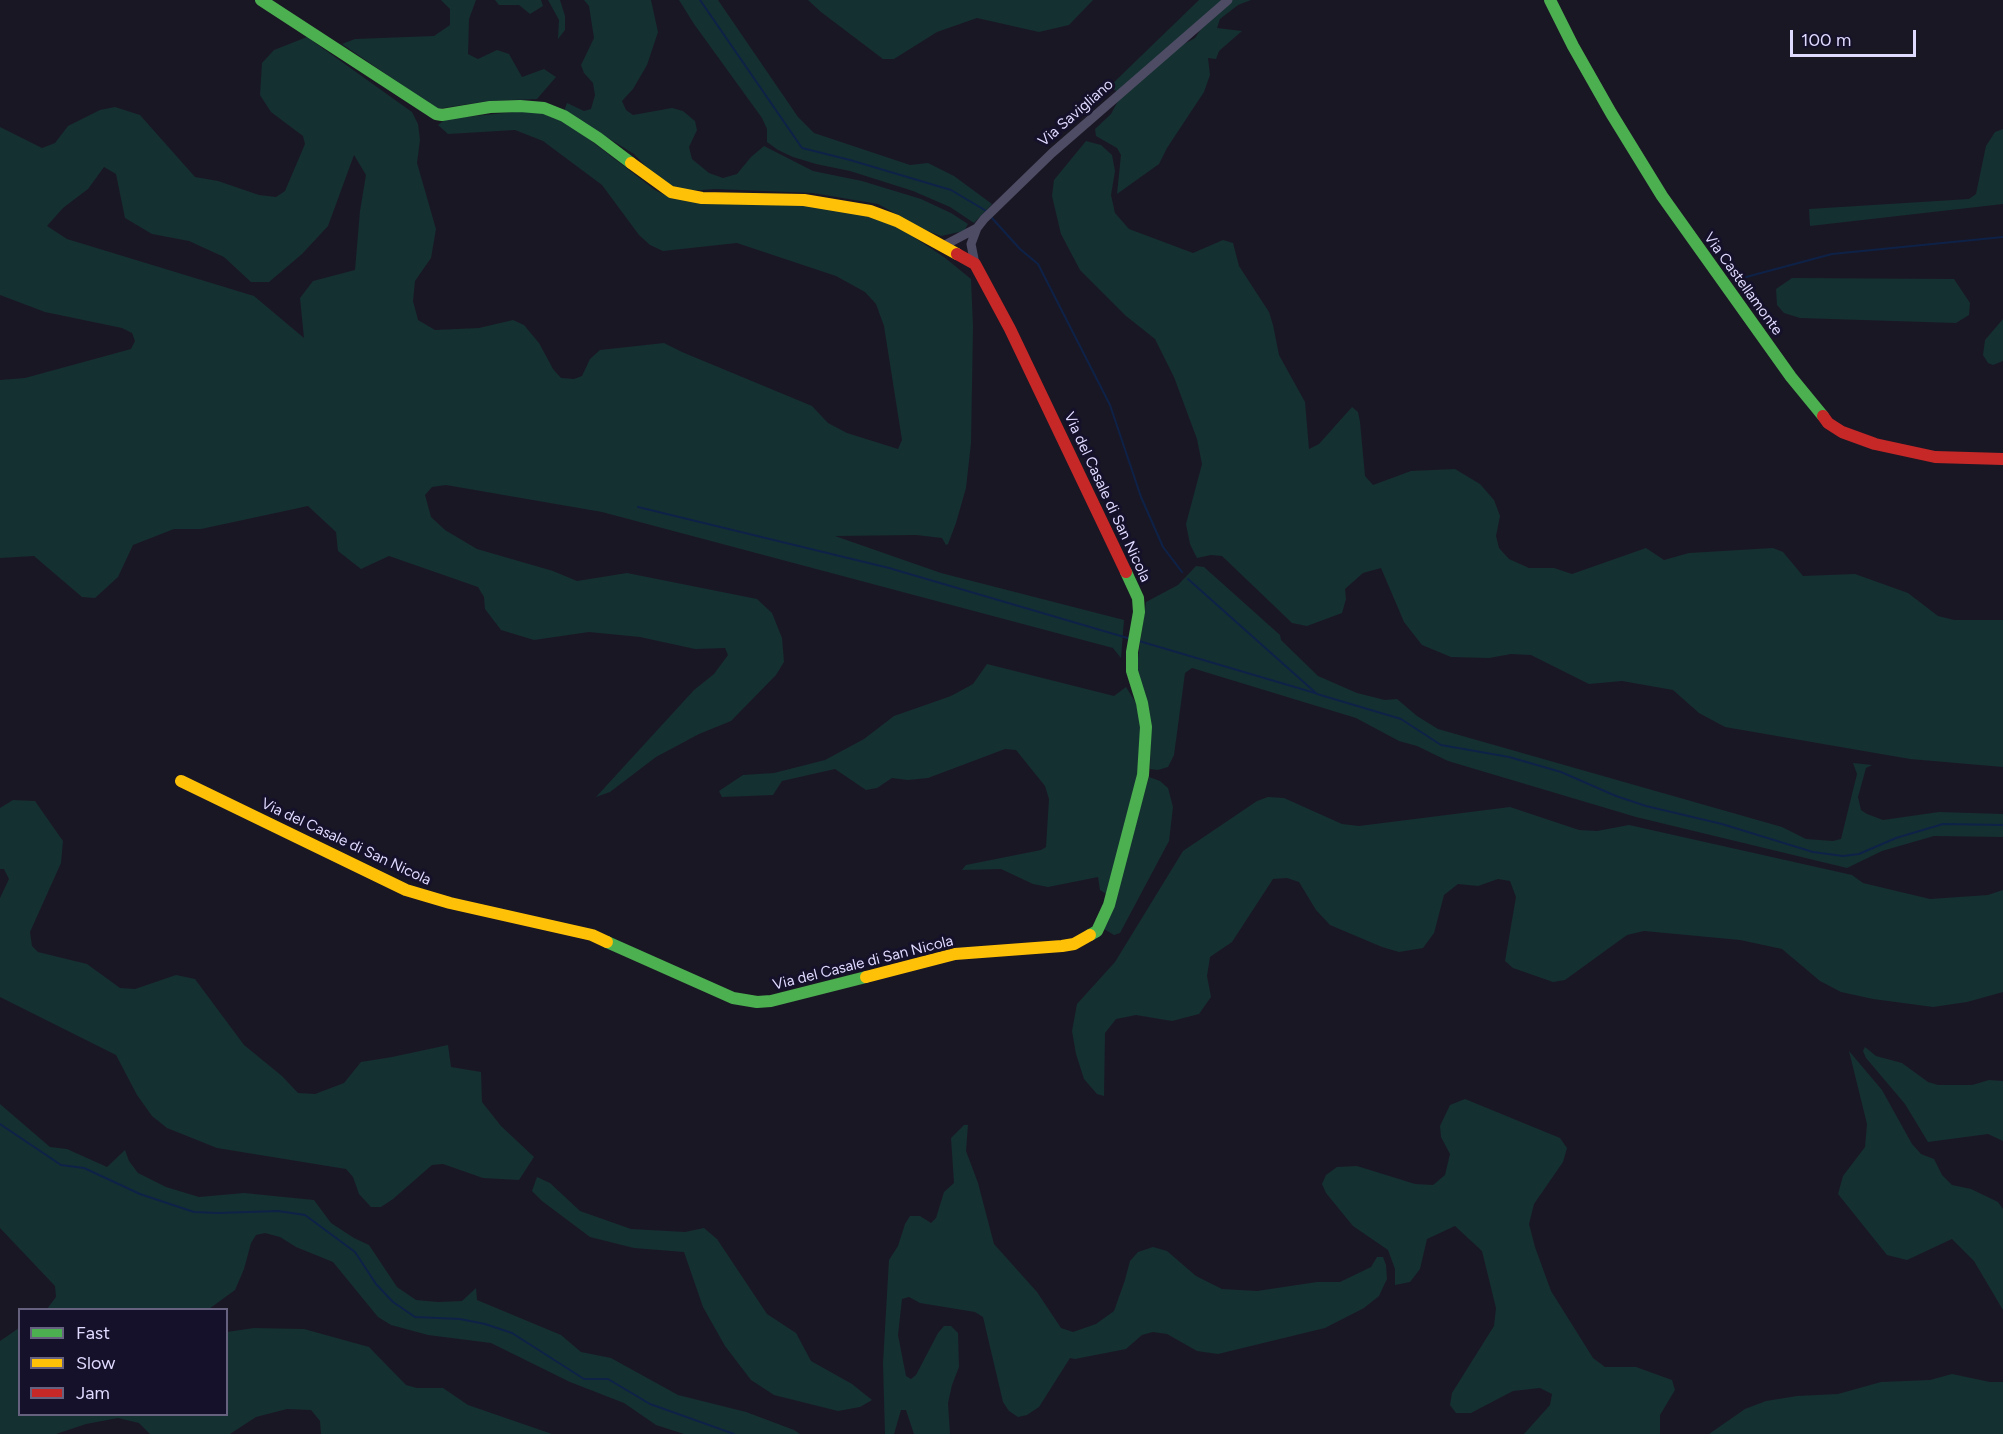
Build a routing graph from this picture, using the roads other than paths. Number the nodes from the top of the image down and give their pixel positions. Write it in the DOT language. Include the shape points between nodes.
graph roads {
  1 [pos="261,0"];
  2 [pos="1228,0"];
  3 [pos="1550,0"];
  4 [pos="977,228"];
  5 [pos="943,246"];
  6 [pos="975,264"];
  7 [pos="2003,459"];
  8 [pos="182,781"];
  1 -- 5 [label="street" via="436,114 490,107 544,108 598,138 671,192 702,198 804,200 870,211"];
  2 -- 4 [label="street, Via Savigliano" via="1052,153"];
  3 -- 7 [label="street, Via Castellamonte" via="1611,113 1662,196 1828,423 1875,444 1935,457"];
  4 -- 5 [label="street"];
  4 -- 6 [label="street" via="971,244"];
  5 -- 6 [label="street"];
  6 -- 8 [label="street, Via del Casale di San Nicola" via="1010,328 1138,598 1132,671 1146,727 1143,775 1109,905 1092,935 1062,946 955,954 771,1001 747,1001 592,935 406,890"];
}
